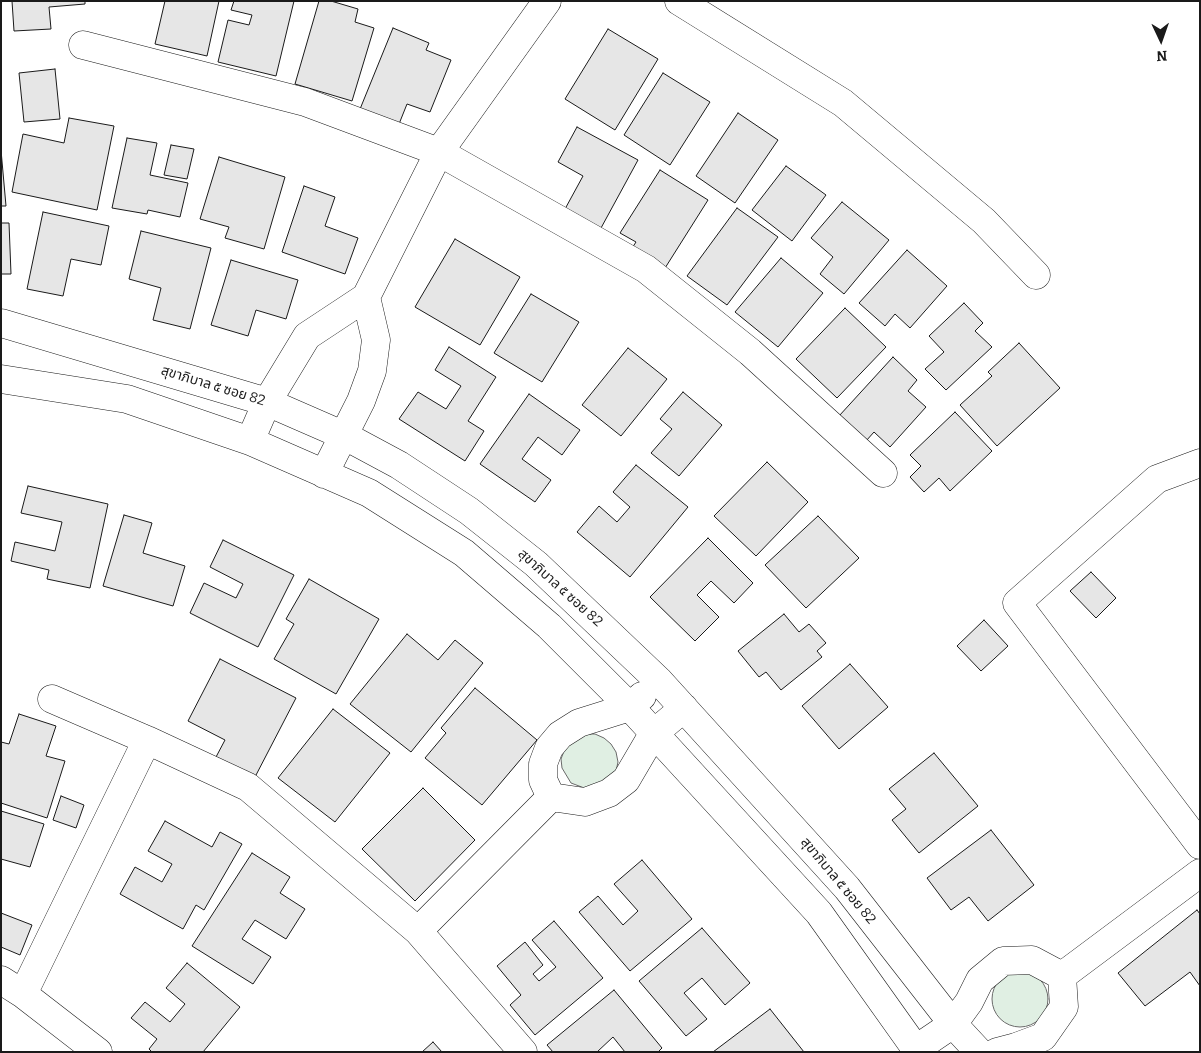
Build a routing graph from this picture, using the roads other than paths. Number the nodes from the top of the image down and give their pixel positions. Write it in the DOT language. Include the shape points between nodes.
graph roads {
  1 [pos="547,1"];
  2 [pos="679,1"];
  3 [pos="83,46"];
  4 [pos="439,152"];
  5 [pos="1036,275"];
  6 [pos="366,297"];
  7 [pos="1,323"];
  8 [pos="1,379"];
  9 [pos="268,402"];
  10 [pos="345,436"];
  11 [pos="250,441"];
  12 [pos="1200,463"];
  13 [pos="324,474"];
  14 [pos="883,474"];
  15 [pos="659,681"];
  16 [pos="52,699"];
  17 [pos="630,706"];
  18 [pos="684,708"];
  19 [pos="653,734"];
  20 [pos="147,740"];
  21 [pos="551,797"];
  22 [pos="1200,844"];
  23 [pos="1200,873"];
  24 [pos="418,932"];
  25 [pos="1062,976"];
  26 [pos="12,987"];
  27 [pos="953,1024"];
  28 [pos="917,1050"];
  29 [pos="98,1052"];
  30 [pos="523,1052"];
  31 [pos="979,1052"];
  32 [pos="996,1052"];
  1 -- 4 [label="street"];
  2 -- 5 [label="street" via="843,103 984,221"];
  3 -- 4 [label="street" via="305,102"];
  4 -- 6 [label="street"];
  4 -- 14 [label="street" via="646,269 750,352"];
  6 -- 9 [label="street" via="307,336"];
  6 -- 10 [label="street" via="376,340 372,371"];
  7 -- 9 [label="street, สุขาภิบาล ๕ ซอย 82"];
  8 -- 11 [label="street" via="127,399"];
  9 -- 10 [label="street, สุขาภิบาล ๕ ซอย 82"];
  9 -- 11 [label="street"];
  10 -- 13 [label="street"];
  10 -- 15 [label="street, สุขาภิบาล ๕ ซอย 82" via="399,464 521,552"];
  11 -- 13 [label="street"];
  12 -- 22 [label="street" via="1157,479 1017,603"];
  13 -- 17 [label="street" via="369,493 464,553 549,626"];
  15 -- 17 [label="street"];
  15 -- 18 [label="street, สุขาภิบาล ๕ ซอย 82"];
  16 -- 20 [label="street"];
  17 -- 19 [label="street"];
  17 -- 21 [label="street" via="579,723 560,735 549,748 543,764 543,780"];
  18 -- 19 [label="street"];
  18 -- 27 [label="street, สุขาภิบาล ๕ ซอย 82" via="847,888"];
  19 -- 21 [label="street" via="626,780 609,793 585,802"];
  19 -- 28 [label="street" via="819,913"];
  20 -- 24 [label="street" via="248,787"];
  20 -- 26 [label="street"];
  21 -- 24 [label="street"];
  23 -- 25 [label="street"];
  24 -- 30 [label="street"];
  25 -- 27 [label="street" via="1032,960 1003,961 980,980"];
  25 -- 32 [label="street" via="1064,1007 1043,1037"];
  26 -- 29 [label="street"];
  27 -- 28 [label="street"];
  27 -- 31 [label="street, สุขาภิบาล ๕ ซอย 82"];
}
